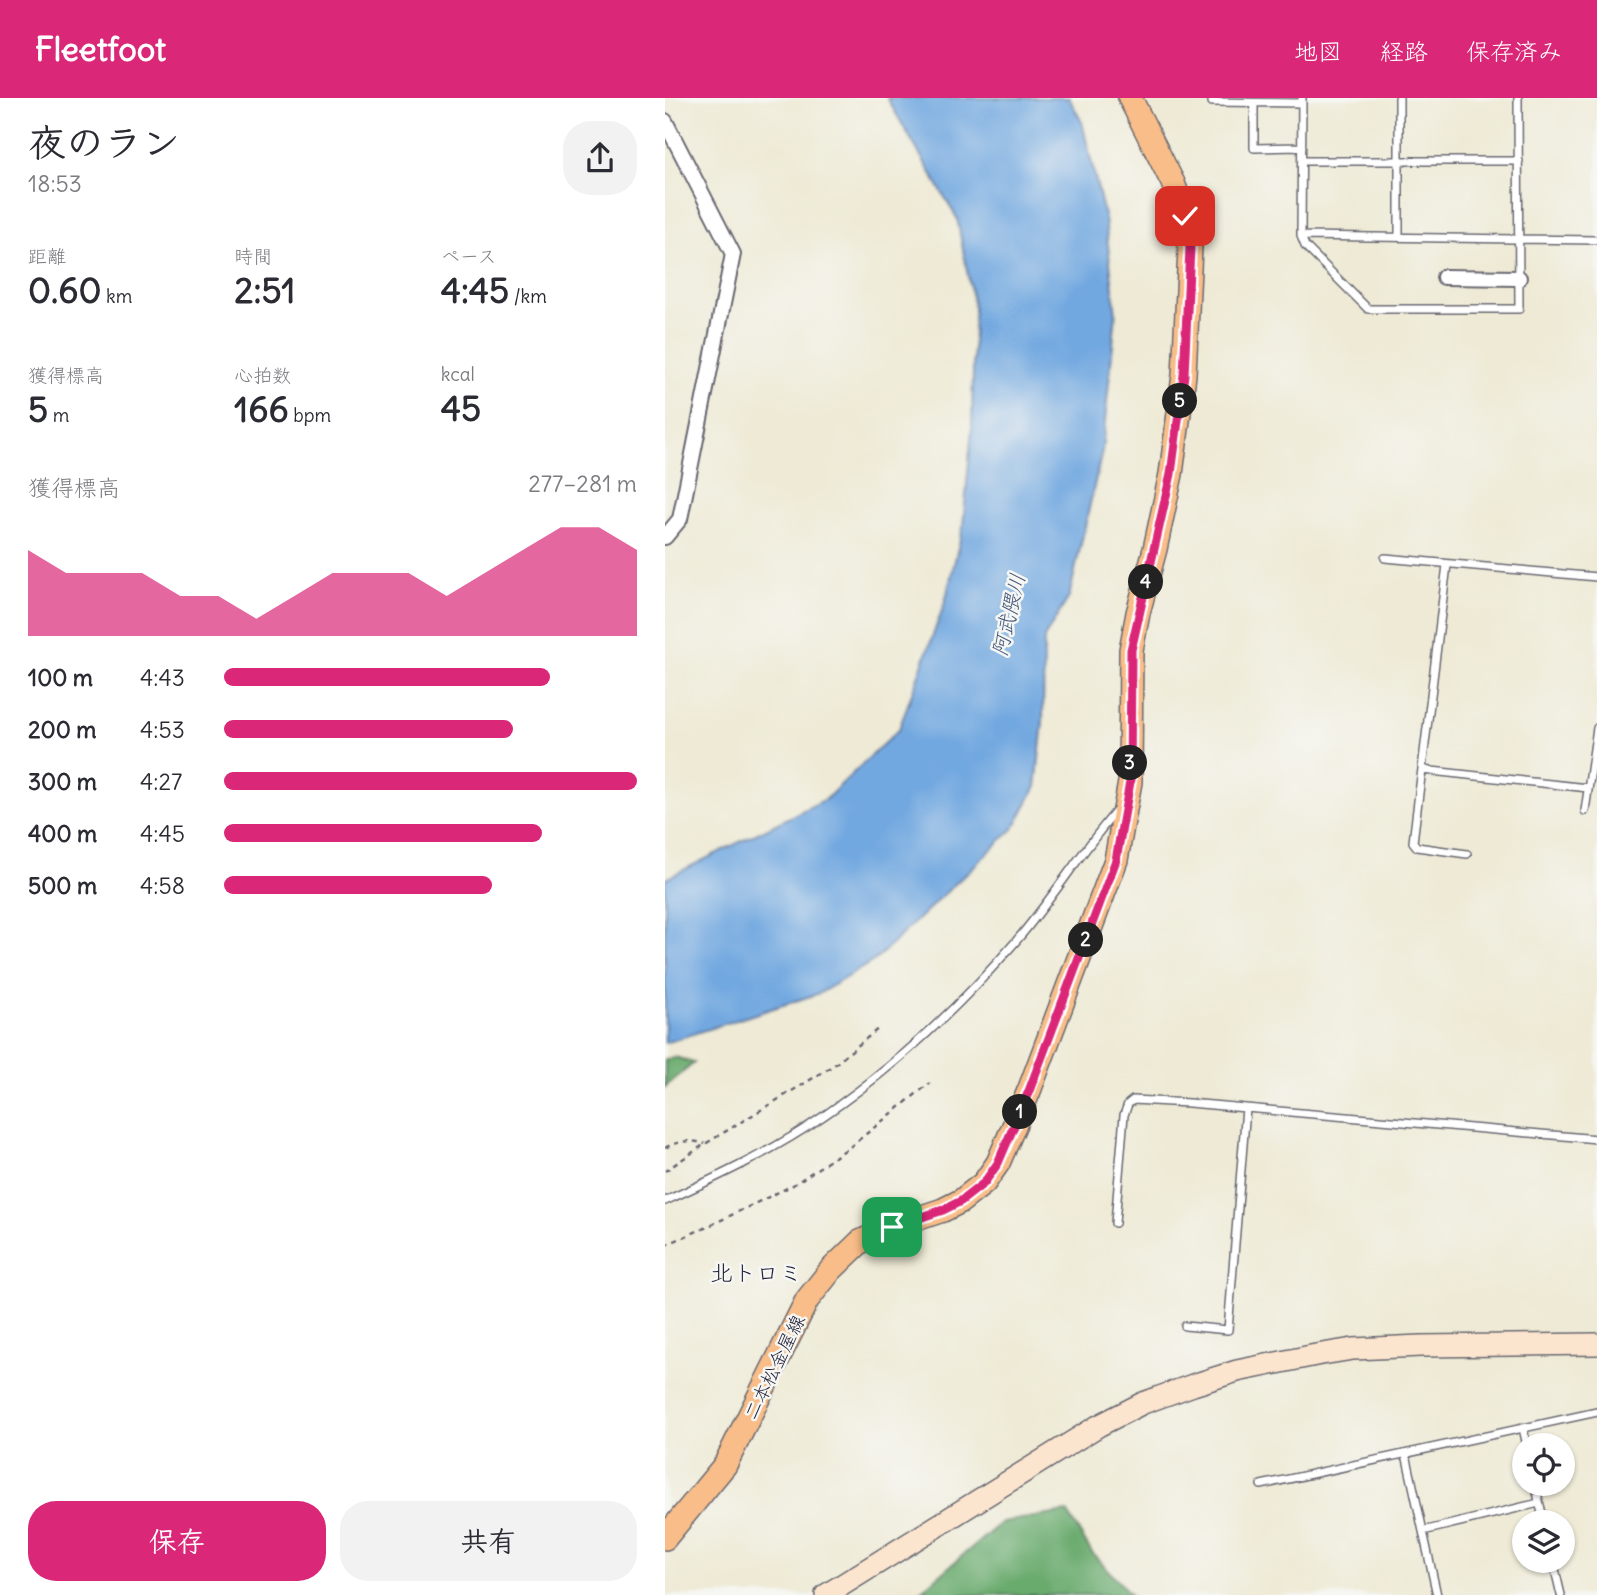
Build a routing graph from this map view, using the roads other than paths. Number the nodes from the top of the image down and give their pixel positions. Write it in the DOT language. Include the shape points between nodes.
graph roads {
  1 [pos="1131,98"];
  2 [pos="1399,98"];
  3 [pos="1518,98"];
  4 [pos="1302,101"];
  5 [pos="1212,102"];
  6 [pos="1254,103"];
  7 [pos="665,121"];
  8 [pos="1302,147"];
  9 [pos="1302,161"];
  10 [pos="1399,161"];
  11 [pos="1519,161"];
  12 [pos="1301,236"];
  13 [pos="1399,237"];
  14 [pos="1520,239"];
  15 [pos="1597,240"];
  16 [pos="1444,277"];
  17 [pos="1519,278"];
  18 [pos="665,537"];
  19 [pos="1385,558"];
  20 [pos="1447,565"];
  21 [pos="1597,578"];
  22 [pos="1597,728"];
  23 [pos="1422,770"];
  24 [pos="1588,788"];
  25 [pos="1126,804"];
  26 [pos="1585,811"];
  27 [pos="1467,854"];
  28 [pos="1246,1108"];
  29 [pos="1597,1139"];
  30 [pos="665,1201"];
  31 [pos="1115,1223"];
  32 [pos="1185,1326"];
  33 [pos="1597,1344"];
  34 [pos="1597,1412"];
  35 [pos="1523,1428"];
  36 [pos="1524,1433"];
  37 [pos="1406,1454"];
  38 [pos="1261,1485"];
  39 [pos="1538,1496"];
  40 [pos="1539,1503"];
  41 [pos="1541,1510"];
  42 [pos="1423,1531"];
  43 [pos="665,1538"];
  44 [pos="1556,1573"];
  45 [pos="826,1595"];
  46 [pos="1437,1595"];
  47 [pos="1561,1595"];
  1 -- 25 [label="main road, 二本松金屋線" via="1173,183 1190,248 1184,375 1171,474 1131,650"];
  2 -- 10 [label="lane"];
  3 -- 11 [label="lane"];
  4 -- 6 [label="lane"];
  4 -- 8 [label="lane"];
  5 -- 6 [label="lane"];
  6 -- 8 [label="lane" via="1254,148"];
  7 -- 18 [label="street" via="733,254 680,519"];
  8 -- 9 [label="lane"];
  9 -- 10 [label="lane"];
  9 -- 12 [label="lane"];
  10 -- 11 [label="lane"];
  10 -- 13 [label="lane"];
  11 -- 14 [label="lane"];
  12 -- 13 [label="lane"];
  12 -- 17 [label="lane" via="1305,246 1368,309 1518,309"];
  13 -- 14 [label="lane"];
  14 -- 15 [label="lane"];
  14 -- 17 [label="lane"];
  16 -- 17 [label="street"];
  19 -- 20 [label="lane"];
  20 -- 21 [label="lane"];
  20 -- 23 [label="lane"];
  22 -- 24 [label="lane"];
  23 -- 24 [label="lane"];
  23 -- 27 [label="lane" via="1413,842 1417,847"];
  24 -- 26 [label="lane"];
  25 -- 30 [label="lane" via="1019,938 915,1044 824,1116 776,1146"];
  25 -- 43 [label="main road, 二本松金屋線" via="1116,860 998,1163 984,1183 961,1201 860,1242 831,1270 807,1300 725,1465"];
  28 -- 29 [label="lane"];
  28 -- 31 [label="lane" via="1133,1100 1128,1104 1123,1115"];
  28 -- 32 [label="lane" via="1228,1330"];
  33 -- 45 [label="street" via="1353,1349 1237,1371 1193,1385 1098,1426"];
  34 -- 35 [label="lane"];
  35 -- 36 [label="lane"];
  35 -- 37 [label="lane"];
  37 -- 38 [label="lane"];
  37 -- 42 [label="lane"];
  39 -- 40 [label="lane"];
  40 -- 41 [label="lane"];
  40 -- 42 [label="lane"];
  42 -- 46 [label="lane"];
  44 -- 47 [label="lane"];
}
